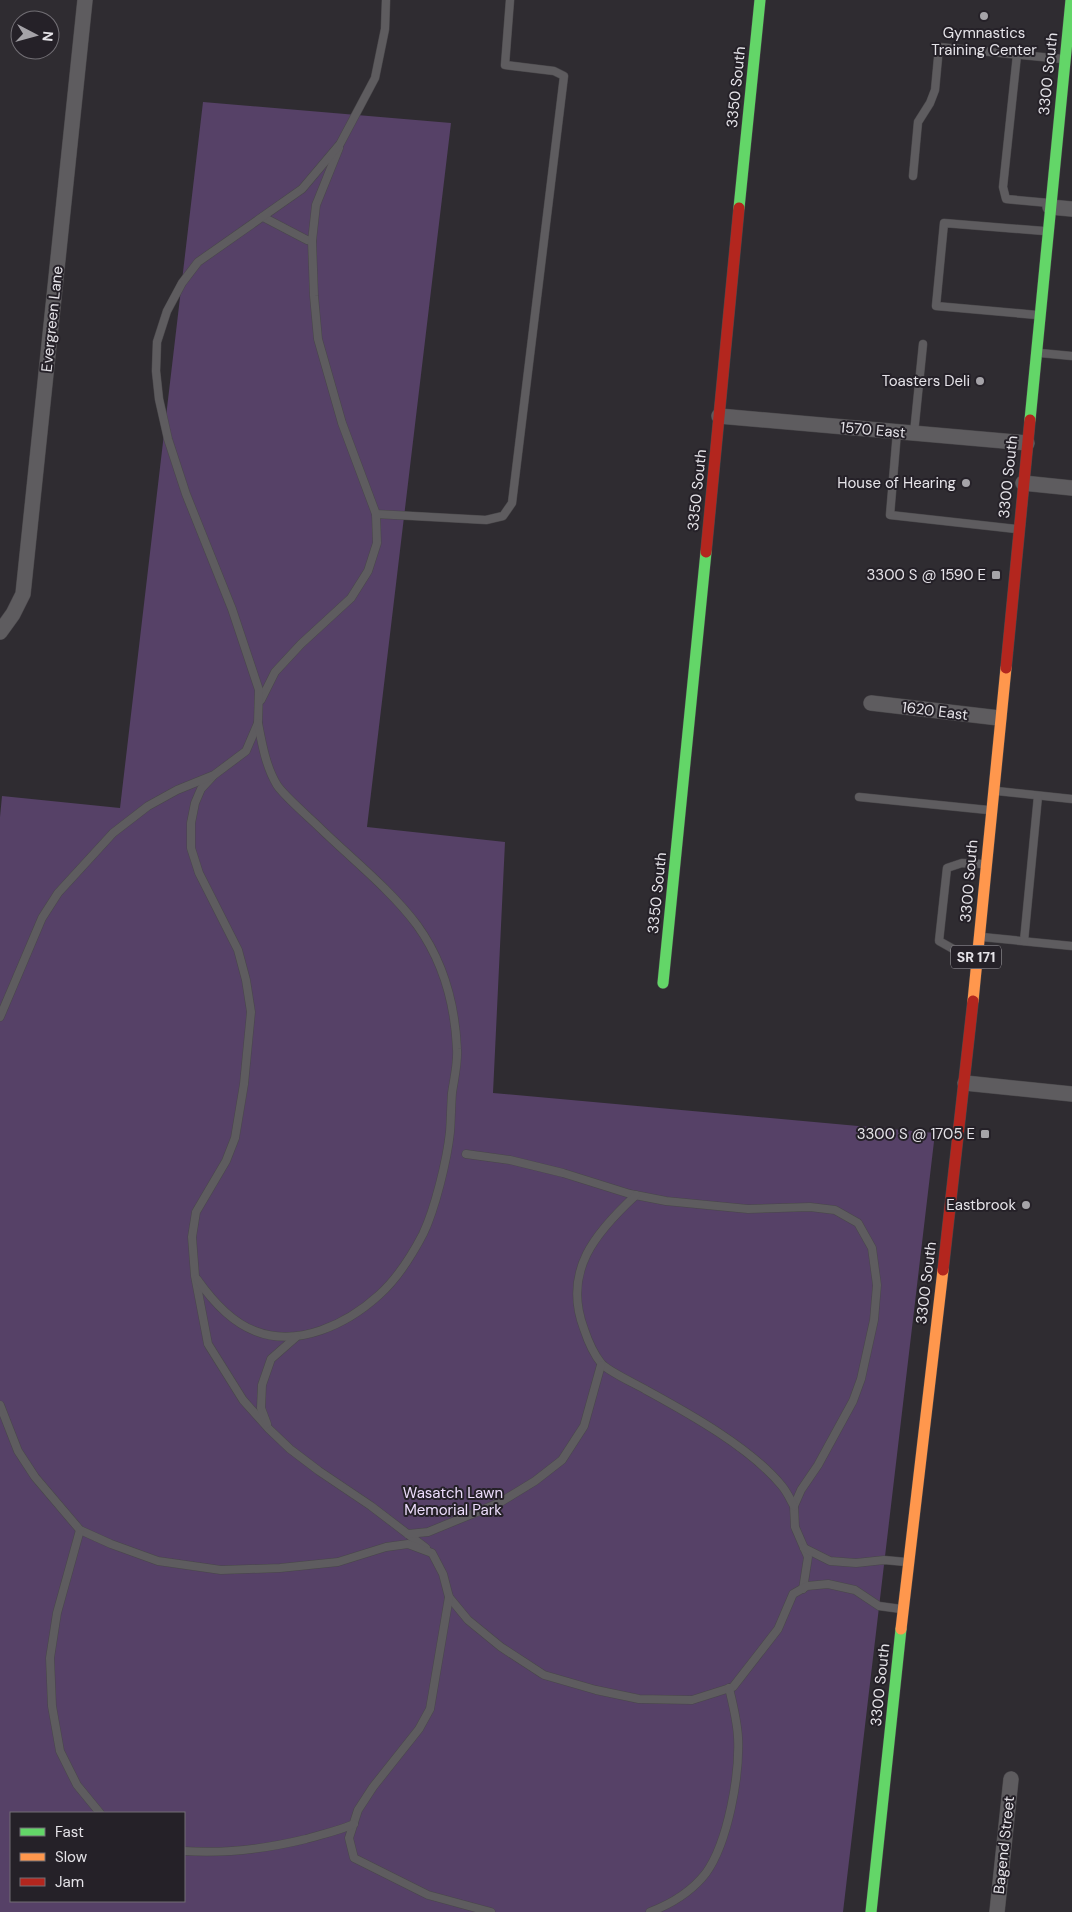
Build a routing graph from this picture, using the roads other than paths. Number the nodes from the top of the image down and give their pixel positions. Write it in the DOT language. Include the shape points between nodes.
graph roads {
  1 [pos="85,0"];
  2 [pos="386,0"];
  3 [pos="510,0"];
  4 [pos="760,0"];
  5 [pos="1070,0"];
  6 [pos="1017,55"];
  7 [pos="1065,59"];
  8 [pos="340,144"];
  9 [pos="913,176"];
  10 [pos="1050,205"];
  11 [pos="1072,209"];
  12 [pos="263,216"];
  13 [pos="1048,232"];
  14 [pos="312,241"];
  15 [pos="1039,315"];
  16 [pos="923,344"];
  17 [pos="1036,353"];
  18 [pos="1072,356"];
  19 [pos="719,416"];
  20 [pos="897,432"];
  21 [pos="914,433"];
  22 [pos="1027,443"];
  23 [pos="1023,483"];
  24 [pos="1072,488"];
  25 [pos="376,514"];
  26 [pos="1018,529"];
  27 [pos="0,632"];
  28 [pos="871,703"];
  29 [pos="258,708"];
  30 [pos="999,718"];
  31 [pos="258,723"];
  32 [pos="214,775"];
  33 [pos="992,791"];
  34 [pos="1038,796"];
  35 [pos="859,797"];
  36 [pos="1072,799"];
  37 [pos="990,810"];
  38 [pos="985,864"];
  39 [pos="978,937"];
  40 [pos="1024,941"];
  41 [pos="1072,946"];
  42 [pos="977,953"];
  43 [pos="663,983"];
  44 [pos="0,1017"];
  45 [pos="965,1083"];
  46 [pos="1072,1094"];
  47 [pos="466,1154"];
  48 [pos="636,1195"];
  49 [pos="195,1276"];
  50 [pos="298,1336"];
  51 [pos="601,1365"];
  52 [pos="0,1405"];
  53 [pos="269,1429"];
  54 [pos="794,1506"];
  55 [pos="80,1530"];
  56 [pos="408,1534"];
  57 [pos="804,1548"];
  58 [pos="432,1553"];
  59 [pos="909,1562"];
  60 [pos="802,1589"];
  61 [pos="449,1597"];
  62 [pos="903,1610"];
  63 [pos="728,1688"];
  64 [pos="1011,1779"];
  65 [pos="99,1812"];
  66 [pos="354,1824"];
  67 [pos="185,1851"];
  68 [pos="491,1912"];
  69 [pos="650,1912"];
  70 [pos="870,1912"];
  71 [pos="996,1912"];
  1 -- 27 [label="street, Evergreen Lane" via="23,594"];
  2 -- 8 [label="lane" via="385,29 375,78"];
  3 -- 25 [label="lane" via="505,65 554,71 564,76 512,503 503,516 486,520"];
  4 -- 19 [label="main road, 3350 South"];
  5 -- 7 [label="main road, 3300 South / SR 171"];
  6 -- 7 [label="lane"];
  6 -- 9 [label="lane" via="939,47 935,90 918,122"];
  6 -- 10 [label="lane" via="1003,187 1006,199"];
  7 -- 10 [label="main road, 3300 South / SR 171"];
  8 -- 12 [label="lane" via="302,189"];
  8 -- 14 [label="lane" via="316,206"];
  10 -- 11 [label="street"];
  10 -- 13 [label="main road, 3300 South / SR 171"];
  12 -- 14 [label="lane"];
  12 -- 29 [label="lane" via="198,262 182,283 167,311 157,342 156,370 168,439 186,494 232,609 259,690"];
  13 -- 15 [label="main road, 3300 South / SR 171"];
  13 -- 15 [label="lane" via="944,223 936,306"];
  14 -- 25 [label="lane" via="318,339 342,423"];
  15 -- 17 [label="main road, 3300 South / SR 171"];
  16 -- 21 [label="lane"];
  17 -- 18 [label="lane"];
  17 -- 22 [label="main road, 3300 South / SR 171"];
  19 -- 20 [label="street, 1570 East"];
  19 -- 43 [label="main road, 3350 South"];
  20 -- 21 [label="street, 1570 East"];
  20 -- 26 [label="lane" via="890,515"];
  21 -- 22 [label="street, 1570 East"];
  22 -- 23 [label="main road, 3300 South / SR 171"];
  23 -- 24 [label="street"];
  23 -- 26 [label="main road, 3300 South / SR 171"];
  25 -- 29 [label="lane" via="377,543 368,571 351,598 276,672"];
  26 -- 30 [label="main road, 3300 South / SR 171"];
  28 -- 30 [label="street, 1620 East"];
  29 -- 31 [label="lane"];
  30 -- 33 [label="main road, 3300 South / SR 171"];
  31 -- 32 [label="lane" via="246,751"];
  31 -- 50 [label="lane" via="265,756 278,787 396,901 431,949 452,1001 457,1051 449,1135 438,1188 423,1233 401,1270 380,1295 318,1333"];
  32 -- 44 [label="lane" via="148,806 113,834 58,893 42,918"];
  32 -- 49 [label="lane" via="201,789 195,803 191,848 238,950 251,1012 235,1138 226,1161 196,1212 192,1236"];
  33 -- 34 [label="lane"];
  33 -- 37 [label="main road, 3300 South / SR 171"];
  34 -- 36 [label="lane"];
  34 -- 40 [label="lane"];
  35 -- 37 [label="lane"];
  37 -- 38 [label="main road, 3300 South / SR 171"];
  38 -- 39 [label="main road, 3300 South / SR 171"];
  38 -- 42 [label="lane" via="962,863 947,868 939,941 955,950"];
  39 -- 40 [label="lane"];
  39 -- 42 [label="main road, 3300 South / SR 171"];
  40 -- 41 [label="lane"];
  42 -- 45 [label="main road, 3300 South / SR 171"];
  45 -- 46 [label="street"];
  45 -- 59 [label="main road, 3300 South / SR 171"];
  47 -- 48 [label="lane" via="519,1162"];
  48 -- 51 [label="lane" via="598,1234 577,1282 579,1316 589,1345"];
  48 -- 54 [label="lane" via="748,1209 810,1207 835,1210 858,1223 872,1248 877,1285 874,1320 861,1379 834,1438"];
  49 -- 50 [label="lane" via="210,1297 232,1317 255,1331 288,1338"];
  49 -- 53 [label="lane" via="208,1344 243,1400"];
  50 -- 53 [label="lane" via="271,1359 262,1384 261,1408"];
  51 -- 54 [label="lane" via="690,1415 744,1451 783,1487"];
  51 -- 56 [label="lane" via="584,1426 562,1460 499,1503 428,1532"];
  52 -- 55 [label="lane" via="26,1464"];
  53 -- 56 [label="lane" via="319,1471"];
  54 -- 57 [label="lane" via="794,1527"];
  55 -- 58 [label="lane" via="158,1561 221,1570 338,1562 408,1544"];
  55 -- 65 [label="lane" via="57,1613 50,1658 52,1706 60,1751 76,1785"];
  56 -- 58 [label="lane"];
  57 -- 59 [label="lane" via="830,1561"];
  57 -- 60 [label="lane" via="808,1557"];
  58 -- 61 [label="lane" via="443,1574"];
  59 -- 62 [label="main road, 3300 South / SR 171"];
  60 -- 62 [label="lane" via="828,1584 854,1590 879,1606"];
  60 -- 63 [label="lane" via="793,1594 778,1629 733,1687"];
  61 -- 63 [label="lane" via="468,1620 501,1647 544,1675 639,1699 692,1700"];
  61 -- 66 [label="lane" via="430,1709 419,1729 373,1787 358,1810"];
  62 -- 70 [label="main road, 3300 South / SR 171"];
  63 -- 69 [label="lane" via="735,1710 738,1739 735,1782 718,1853 705,1874 688,1891"];
  64 -- 71 [label="street, Bagend Street"];
  66 -- 67 [label="lane" via="257,1850"];
  66 -- 68 [label="lane" via="349,1838 354,1858 428,1895"];
}
